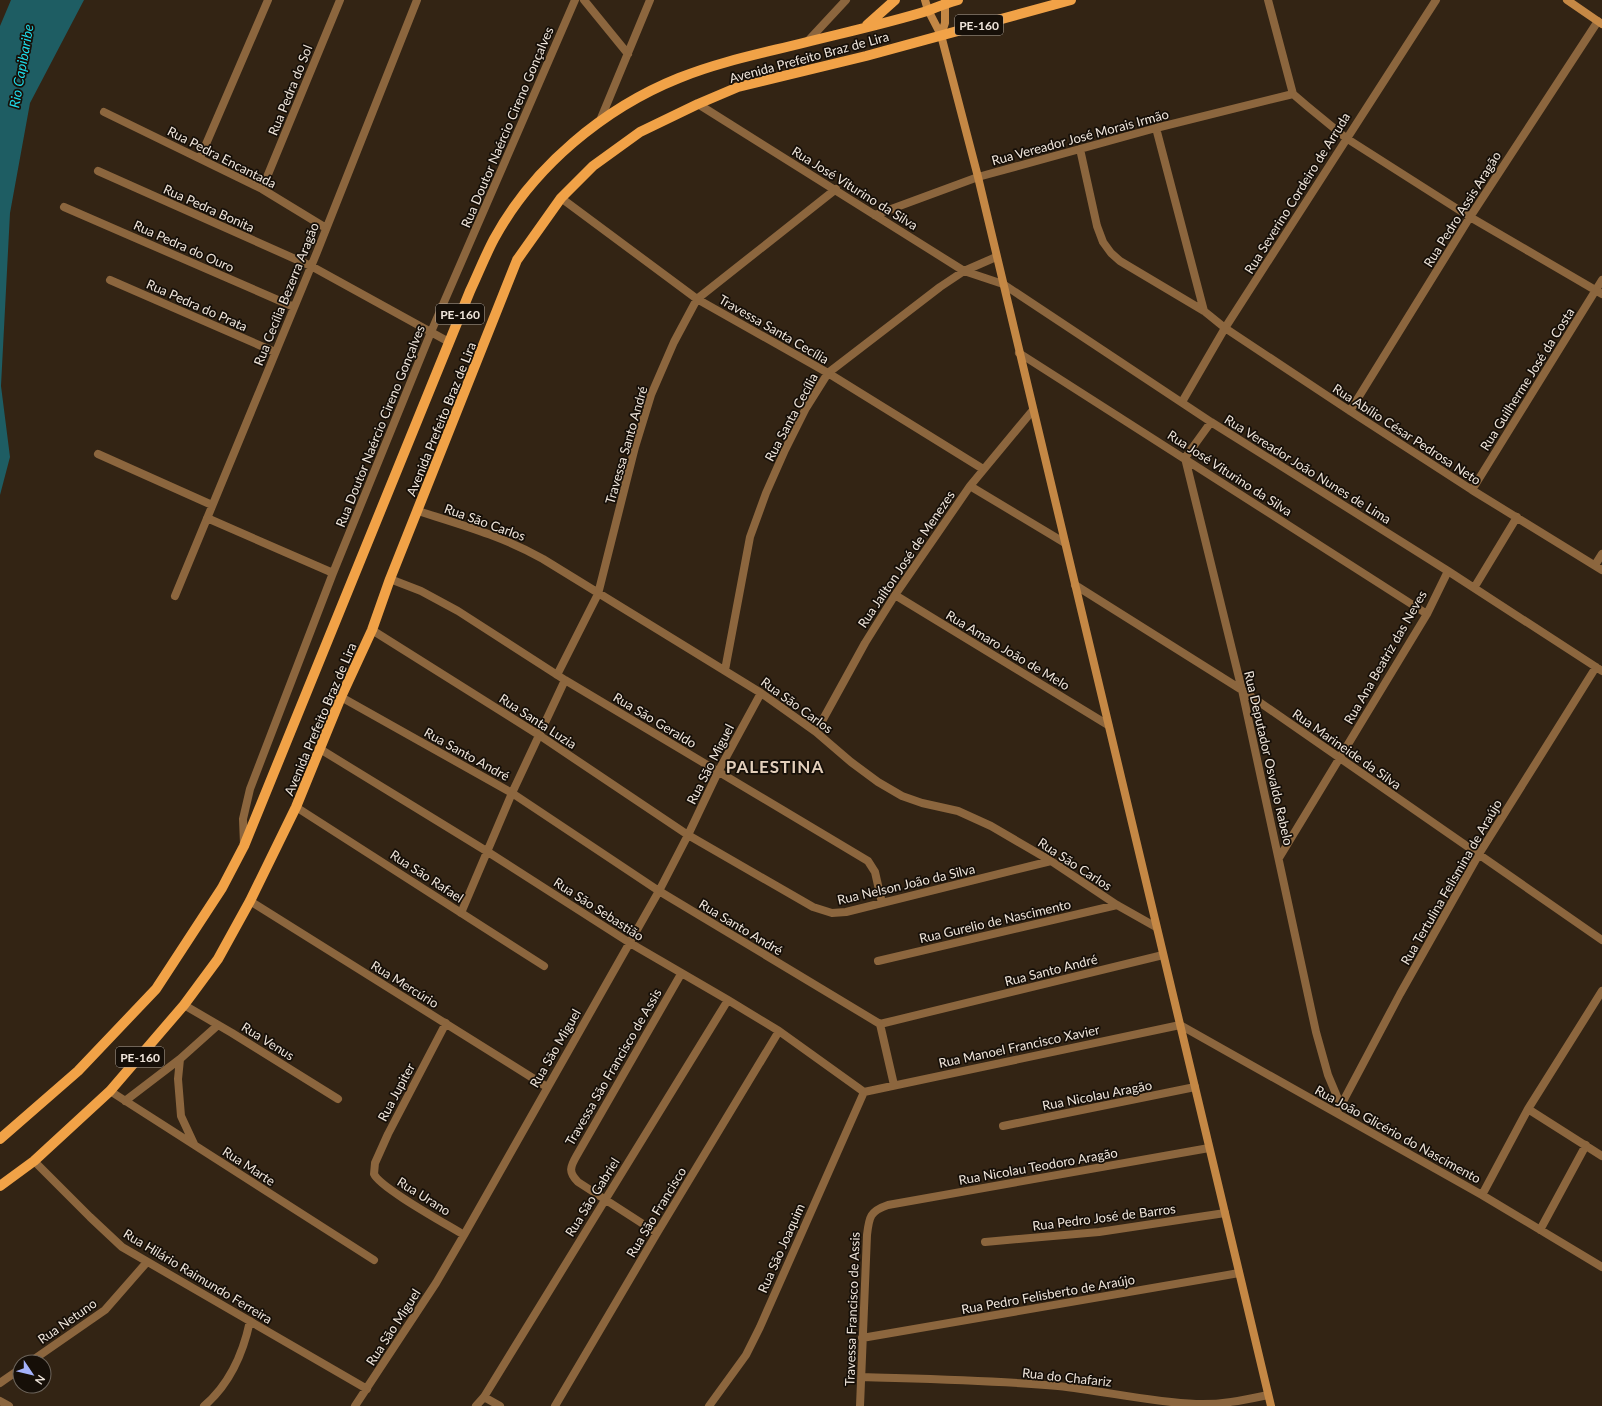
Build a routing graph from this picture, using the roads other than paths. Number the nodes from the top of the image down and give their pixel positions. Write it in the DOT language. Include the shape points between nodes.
graph roads {
  1 [pos="268,0"];
  2 [pos="340,0"];
  3 [pos="417,0"];
  4 [pos="575,0"];
  5 [pos="584,0"];
  6 [pos="650,0"];
  7 [pos="846,0"];
  8 [pos="895,0"];
  9 [pos="925,0"];
  10 [pos="958,0"];
  11 [pos="1071,0"];
  12 [pos="1268,0"];
  13 [pos="1436,0"];
  14 [pos="1567,0"];
  15 [pos="946,2"];
  16 [pos="928,10"];
  17 [pos="1600,22"];
  18 [pos="863,28"];
  19 [pos="941,35"];
  20 [pos="807,42"];
  21 [pos="628,54"];
  22 [pos="1294,94"];
  23 [pos="698,104"];
  24 [pos="104,112"];
  25 [pos="599,123"];
  26 [pos="1156,128"];
  27 [pos="1346,138"];
  28 [pos="1080,149"];
  29 [pos="200,158"];
  30 [pos="98,171"];
  31 [pos="978,177"];
  32 [pos="262,189"];
  33 [pos="836,190"];
  34 [pos="561,198"];
  35 [pos="64,207"];
  36 [pos="876,215"];
  37 [pos="1470,218"];
  38 [pos="326,228"];
  39 [pos="996,256"];
  40 [pos="311,266"];
  41 [pos="964,271"];
  42 [pos="110,280"];
  43 [pos="1602,280"];
  44 [pos="1003,284"];
  45 [pos="1599,292"];
  46 [pos="697,299"];
  47 [pos="294,307"];
  48 [pos="1204,311"];
  49 [pos="1225,328"];
  50 [pos="432,332"];
  51 [pos="449,342"];
  52 [pos="275,352"];
  53 [pos="1019,353"];
  54 [pos="828,373"];
  55 [pos="1182,402"];
  56 [pos="1033,410"];
  57 [pos="1350,411"];
  58 [pos="1211,422"];
  59 [pos="98,454"];
  60 [pos="1185,458"];
  61 [pos="983,469"];
  62 [pos="970,486"];
  63 [pos="1472,490"];
  64 [pos="212,505"];
  65 [pos="418,511"];
  66 [pos="1516,517"];
  67 [pos="207,518"];
  68 [pos="1065,543"];
  69 [pos="1602,554"];
  70 [pos="1598,567"];
  71 [pos="1448,571"];
  72 [pos="333,573"];
  73 [pos="390,580"];
  74 [pos="1075,585"];
  75 [pos="1474,588"];
  76 [pos="598,594"];
  77 [pos="895,595"];
  78 [pos="174,596"];
  79 [pos="1427,614"];
  80 [pos="372,630"];
  81 [pos="1599,669"];
  82 [pos="725,670"];
  83 [pos="557,675"];
  84 [pos="565,680"];
  85 [pos="1242,690"];
  86 [pos="761,693"];
  87 [pos="341,697"];
  88 [pos="1108,725"];
  89 [pos="816,732"];
  90 [pos="539,735"];
  91 [pos="320,749"];
  92 [pos="1339,759"];
  93 [pos="718,772"];
  94 [pos="512,793"];
  95 [pos="296,807"];
  96 [pos="688,835"];
  97 [pos="244,846"];
  98 [pos="488,852"];
  99 [pos="1479,854"];
  100 [pos="1279,858"];
  101 [pos="1051,861"];
  102 [pos="659,892"];
  103 [pos="250,901"];
  104 [pos="882,903"];
  105 [pos="1117,905"];
  106 [pos="461,913"];
  107 [pos="1156,927"];
  108 [pos="1602,940"];
  109 [pos="630,944"];
  110 [pos="1163,955"];
  111 [pos="878,961"];
  112 [pos="544,966"];
  113 [pos="681,974"];
  114 [pos="1602,991"];
  115 [pos="728,1000"];
  116 [pos="184,1005"];
  117 [pos="446,1023"];
  118 [pos="880,1024"];
  119 [pos="218,1025"];
  120 [pos="1180,1025"];
  121 [pos="779,1031"];
  122 [pos="180,1059"];
  123 [pos="894,1085"];
  124 [pos="547,1087"];
  125 [pos="1195,1087"];
  126 [pos="110,1091"];
  127 [pos="864,1092"];
  128 [pos="338,1100"];
  129 [pos="125,1102"];
  130 [pos="1528,1109"];
  131 [pos="1338,1110"];
  132 [pos="1003,1126"];
  133 [pos="0,1139"];
  134 [pos="194,1145"];
  135 [pos="1586,1145"];
  136 [pos="1209,1148"];
  137 [pos="1602,1156"];
  138 [pos="34,1161"];
  139 [pos="374,1174"];
  140 [pos="0,1186"];
  141 [pos="1482,1195"];
  142 [pos="604,1199"];
  143 [pos="872,1213"];
  144 [pos="1225,1213"];
  145 [pos="1540,1230"];
  146 [pos="657,1233"];
  147 [pos="464,1235"];
  148 [pos="985,1242"];
  149 [pos="374,1260"];
  150 [pos="147,1262"];
  151 [pos="1602,1267"];
  152 [pos="1239,1273"];
  153 [pos="250,1321"];
  154 [pos="862,1338"];
  155 [pos="42,1354"];
  156 [pos="12,1375"];
  157 [pos="862,1377"];
  158 [pos="0,1383"];
  159 [pos="367,1389"];
  160 [pos="1268,1395"];
  161 [pos="484,1396"];
  162 [pos="0,1401"];
  163 [pos="9,1406"];
  164 [pos="204,1406"];
  165 [pos="355,1406"];
  166 [pos="476,1406"];
  167 [pos="500,1406"];
  168 [pos="555,1406"];
  169 [pos="709,1406"];
  170 [pos="860,1406"];
  171 [pos="1271,1406"];
  1 -- 29 [label="street"];
  2 -- 32 [label="street, Rua Pedra do Sol"];
  3 -- 38 [label="street, Rua Cecília Bezerra Aragão"];
  4 -- 50 [label="street, Rua Doutor Naércio Cireno Gonçalves"];
  5 -- 21 [label="street"];
  6 -- 21 [label="street"];
  7 -- 20 [label="street"];
  8 -- 18 [label="main road"];
  9 -- 16 [label="street"];
  10 -- 15 [label="main road, Avenida Prefeito Braz de Lira / PE-160"];
  11 -- 19 [label="main road, Avenida Prefeito Braz de Lira / PE-160"];
  12 -- 22 [label="street"];
  13 -- 27 [label="street, Rua Severino Cordeiro de Arruda"];
  14 -- 17 [label="street"];
  15 -- 16 [label="main road, Avenida Prefeito Braz de Lira / PE-160"];
  15 -- 19 [label="street" via="945,23"];
  16 -- 18 [label="main road, Avenida Prefeito Braz de Lira / PE-160"];
  16 -- 19 [label="street"];
  17 -- 37 [label="street, Rua Pedro Assis Aragão"];
  18 -- 20 [label="main road, Avenida Prefeito Braz de Lira / PE-160"];
  19 -- 23 [label="main road, Avenida Prefeito Braz de Lira / PE-160" via="738,87"];
  19 -- 31 [label="street"];
  20 -- 25 [label="main road, Avenida Prefeito Braz de Lira / PE-160" via="736,59 680,78 638,96"];
  21 -- 25 [label="street"];
  22 -- 26 [label="street, Rua Vereador José Morais Irmão"];
  22 -- 27 [label="street"];
  23 -- 33 [label="street, Rua José Viturino da Silva"];
  23 -- 34 [label="main road, Avenida Prefeito Braz de Lira / PE-160" via="640,132 593,166"];
  24 -- 29 [label="street, Rua Pedra Encantada"];
  25 -- 51 [label="main road, Avenida Prefeito Braz de Lira / PE-160" via="558,156 522,196 494,239"];
  26 -- 28 [label="street, Rua Vereador José Morais Irmão"];
  26 -- 48 [label="street"];
  27 -- 37 [label="street"];
  27 -- 49 [label="street, Rua Severino Cordeiro de Arruda"];
  28 -- 31 [label="street, Rua Vereador José Morais Irmão"];
  28 -- 48 [label="street, Rua Abílio César Pedrosa Neto" via="1098,226 1103,242 1111,253 1136,272"];
  29 -- 32 [label="street, Rua Pedra Encantada"];
  30 -- 40 [label="street, Rua Pedra Bonita"];
  31 -- 36 [label="street, Rua Vereador José Morais Irmão"];
  31 -- 39 [label="street"];
  32 -- 38 [label="street, Rua Pedra Encantada"];
  33 -- 36 [label="street, Rua José Viturino da Silva"];
  33 -- 46 [label="street, Travessa Santo André"];
  34 -- 46 [label="street, Travessa Santa Cecília"];
  34 -- 65 [label="main road, Avenida Prefeito Braz de Lira / PE-160" via="517,260"];
  35 -- 47 [label="street, Rua Pedra do Ouro"];
  36 -- 41 [label="street, Rua José Viturino da Silva"];
  37 -- 45 [label="street"];
  37 -- 57 [label="street, Rua Pedro Assis Aragão"];
  38 -- 40 [label="street, Rua Cecília Bezerra Aragão"];
  39 -- 41 [label="street, Rua Santa Cecília"];
  39 -- 44 [label="street"];
  40 -- 47 [label="street, Rua Cecília Bezerra Aragão"];
  40 -- 50 [label="street, Rua Pedra Bonita"];
  41 -- 44 [label="street, Rua José Viturino da Silva"];
  41 -- 54 [label="street, Rua Santa Cecília" via="940,286"];
  42 -- 52 [label="street, Rua Pedra do Prata"];
  43 -- 45 [label="street, Rua Guilherme José da Costa"];
  44 -- 53 [label="street"];
  44 -- 55 [label="street, Rua Vereador João Nunes de Lima"];
  45 -- 63 [label="street, Rua Guilherme José da Costa"];
  46 -- 54 [label="street, Travessa Santa Cecília"];
  46 -- 76 [label="street, Travessa Santo André" via="674,342 651,395 635,447"];
  47 -- 52 [label="street, Rua Cecília Bezerra Aragão"];
  48 -- 49 [label="street, Rua Abílio César Pedrosa Neto"];
  49 -- 55 [label="street, Rua Severino Cordeiro de Arruda"];
  49 -- 57 [label="street, Rua Abílio César Pedrosa Neto"];
  50 -- 51 [label="street, Rua Pedra Bonita"];
  50 -- 72 [label="street, Rua Doutor Naércio Cireno Gonçalves"];
  51 -- 97 [label="main road, Avenida Prefeito Braz de Lira / PE-160"];
  52 -- 64 [label="street, Rua Cecília Bezerra Aragão"];
  53 -- 56 [label="street"];
  53 -- 60 [label="street, Rua José Viturino da Silva"];
  54 -- 61 [label="street, Travessa Santa Cecília"];
  54 -- 82 [label="street, Rua Santa Cecília" via="806,408 785,450 750,537"];
  55 -- 58 [label="street, Rua Vereador João Nunes de Lima"];
  56 -- 61 [label="street, Rua Jaílton José de Menezes"];
  56 -- 68 [label="street"];
  57 -- 63 [label="street, Rua Abílio César Pedrosa Neto"];
  58 -- 60 [label="street"];
  58 -- 71 [label="street, Rua Vereador João Nunes de Lima"];
  59 -- 64 [label="street"];
  60 -- 79 [label="street, Rua José Viturino da Silva"];
  60 -- 85 [label="street, Rua Deputador Osvaldo Rabelo"];
  61 -- 62 [label="street, Rua Jaílton José de Menezes"];
  62 -- 68 [label="street"];
  62 -- 77 [label="street, Rua Jaílton José de Menezes"];
  63 -- 66 [label="street, Rua Abílio César Pedrosa Neto"];
  64 -- 67 [label="street, Rua Cecília Bezerra Aragão"];
  65 -- 73 [label="main road, Avenida Prefeito Braz de Lira / PE-160"];
  65 -- 76 [label="street, Rua São Carlos" via="496,536 521,547"];
  66 -- 70 [label="street, Rua Abílio César Pedrosa Neto"];
  66 -- 75 [label="street"];
  67 -- 72 [label="street"];
  67 -- 78 [label="street, Rua Cecília Bezerra Aragão"];
  68 -- 74 [label="street"];
  69 -- 70 [label="street"];
  71 -- 75 [label="street, Rua Vereador João Nunes de Lima"];
  71 -- 79 [label="street, Rua Ana Beatriz das Neves"];
  72 -- 97 [label="street, Rua Doutor Naércio Cireno Gonçalves" via="250,789 243,819"];
  73 -- 80 [label="main road, Avenida Prefeito Braz de Lira / PE-160"];
  73 -- 83 [label="street, Rua São Geraldo" via="421,591 458,611"];
  74 -- 85 [label="street, Rua Marineide da Silva"];
  74 -- 88 [label="street"];
  75 -- 81 [label="street, Rua Vereador João Nunes de Lima"];
  76 -- 82 [label="street, Rua São Carlos"];
  76 -- 83 [label="street, Travessa Santo André"];
  77 -- 88 [label="street, Rua Amaro João de Melo"];
  77 -- 89 [label="street, Rua Jaílton José de Menezes" via="865,643"];
  79 -- 92 [label="street, Rua Ana Beatriz das Neves"];
  80 -- 87 [label="main road, Avenida Prefeito Braz de Lira / PE-160"];
  80 -- 90 [label="street, Rua Santa Luzia"];
  81 -- 99 [label="street, Rua Tertulina Felismina de Araújo"];
  82 -- 86 [label="street, Rua São Carlos"];
  83 -- 84 [label="street, Rua São Geraldo"];
  84 -- 90 [label="street"];
  84 -- 93 [label="street, Rua São Geraldo"];
  85 -- 92 [label="street, Rua Marineide da Silva"];
  85 -- 100 [label="street, Rua Deputador Osvaldo Rabelo"];
  86 -- 89 [label="street, Rua São Carlos"];
  86 -- 93 [label="street, Rua São Miguel"];
  87 -- 91 [label="main road, Avenida Prefeito Braz de Lira / PE-160"];
  87 -- 94 [label="street, Rua Santo André"];
  88 -- 107 [label="street"];
  89 -- 101 [label="street, Rua São Carlos" via="867,774 902,796 973,817"];
  90 -- 94 [label="street"];
  90 -- 96 [label="street, Rua Santa Luzia"];
  91 -- 95 [label="main road, Avenida Prefeito Braz de Lira / PE-160"];
  91 -- 98 [label="street, Rua São Sebastião"];
  92 -- 99 [label="street, Rua Marineide da Silva"];
  92 -- 100 [label="street, Rua Ana Beatriz das Neves"];
  93 -- 96 [label="street, Rua São Miguel"];
  93 -- 104 [label="street, Rua São Geraldo" via="868,861 875,872"];
  94 -- 98 [label="street"];
  94 -- 102 [label="street, Rua Santo André"];
  95 -- 103 [label="main road, Avenida Prefeito Braz de Lira / PE-160"];
  95 -- 106 [label="street, Rua São Rafael"];
  96 -- 102 [label="street, Rua São Miguel"];
  96 -- 104 [label="street, Rua Nelson João da Silva" via="799,900 823,911 846,912"];
  97 -- 133 [label="main road, Avenida Prefeito Braz de Lira / PE-160" via="222,888 156,989 78,1071 41,1106"];
  98 -- 106 [label="street"];
  98 -- 109 [label="street, Rua São Sebastião"];
  99 -- 108 [label="street, Rua Marineide da Silva"];
  99 -- 131 [label="street, Rua Tertulina Felismina de Araújo"];
  100 -- 131 [label="street, Rua Deputador Osvaldo Rabelo" via="1316,1032"];
  101 -- 104 [label="street, Rua Nelson João da Silva"];
  101 -- 105 [label="street, Rua São Carlos"];
  102 -- 109 [label="street, Rua São Miguel"];
  102 -- 118 [label="street, Rua Santo André"];
  103 -- 116 [label="main road, PE-160" via="218,959"];
  103 -- 117 [label="street, Rua Mercúrio"];
  105 -- 107 [label="street, Rua São Carlos"];
  105 -- 111 [label="street, Rua Gurelio de Nascimento"];
  106 -- 112 [label="street, Rua São Rafael"];
  107 -- 110 [label="street"];
  109 -- 113 [label="street, Rua São Sebastião"];
  109 -- 124 [label="street, Rua São Miguel"];
  110 -- 118 [label="street, Rua Santo André"];
  110 -- 120 [label="street"];
  113 -- 115 [label="street, Rua São Sebastião"];
  113 -- 142 [label="street, Travessa São Francisco de Assis" via="571,1169 571,1174 578,1182"];
  114 -- 130 [label="street"];
  115 -- 121 [label="street, Rua São Sebastião"];
  115 -- 142 [label="street, Rua São Gabriel"];
  116 -- 119 [label="street, Rua Venus"];
  116 -- 126 [label="main road, PE-160"];
  117 -- 124 [label="street, Rua Mercúrio"];
  117 -- 139 [label="street, Rua Jupiter" via="388,1134 375,1163"];
  118 -- 123 [label="street"];
  119 -- 122 [label="street"];
  119 -- 128 [label="street, Rua Venus"];
  120 -- 123 [label="street, Rua Manoel Francisco Xavier"];
  120 -- 125 [label="street"];
  120 -- 131 [label="street, Rua João Glicério do Nascimento"];
  121 -- 127 [label="street, Rua São Sebastião"];
  121 -- 146 [label="street, Rua São Francisco"];
  122 -- 129 [label="street"];
  122 -- 134 [label="street" via="178,1079 181,1116"];
  123 -- 127 [label="street, Rua Manoel Francisco Xavier"];
  124 -- 147 [label="street, Rua São Miguel"];
  125 -- 132 [label="street, Rua Nicolau Aragão"];
  125 -- 136 [label="street"];
  126 -- 129 [label="street, Rua Marte"];
  126 -- 138 [label="main road, PE-160"];
  127 -- 169 [label="street, Rua São Joaquim" via="760,1327 746,1355"];
  129 -- 134 [label="street, Rua Marte"];
  130 -- 135 [label="street"];
  130 -- 141 [label="street"];
  131 -- 141 [label="street, Rua João Glicério do Nascimento"];
  134 -- 149 [label="street, Rua Marte"];
  135 -- 137 [label="street"];
  135 -- 145 [label="street"];
  136 -- 143 [label="street, Rua Nicolau Teodoro Aragão" via="888,1205"];
  136 -- 144 [label="street"];
  138 -- 140 [label="main road, PE-160"];
  138 -- 150 [label="street, Rua Hilário Raimundo Ferreira" via="104,1231"];
  139 -- 147 [label="street, Rua Urano" via="379,1181 398,1194"];
  141 -- 145 [label="street, Rua João Glicério do Nascimento"];
  142 -- 146 [label="street"];
  142 -- 161 [label="street, Rua São Gabriel"];
  143 -- 154 [label="street, Travessa Francisco de Assis" via="867,1235"];
  144 -- 148 [label="street, Rua Pedro José de Barros" via="1099,1232"];
  144 -- 152 [label="street"];
  145 -- 151 [label="street, Rua João Glicério do Nascimento"];
  146 -- 168 [label="street, Rua São Francisco"];
  147 -- 159 [label="street, Rua São Miguel"];
  150 -- 153 [label="street, Rua Hilário Raimundo Ferreira"];
  150 -- 155 [label="street, Rua Netuno" via="105,1310"];
  152 -- 154 [label="street, Rua Pedro Felisberto de Araújo"];
  152 -- 160 [label="street"];
  153 -- 159 [label="street, Rua Hilário Raimundo Ferreira"];
  153 -- 164 [label="street" via="246,1341 232,1372"];
  154 -- 157 [label="street, Travessa Francisco de Assis"];
  156 -- 158 [label="street"];
  157 -- 160 [label="street, Rua do Chafariz" via="1053,1386 1197,1404 1234,1402"];
  157 -- 170 [label="street, Travessa Francisco de Assis"];
  159 -- 165 [label="street, Rua São Miguel"];
  160 -- 171 [label="street"];
  161 -- 166 [label="street, Rua São Gabriel"];
  161 -- 167 [label="street"];
  162 -- 163 [label="street"];
}
